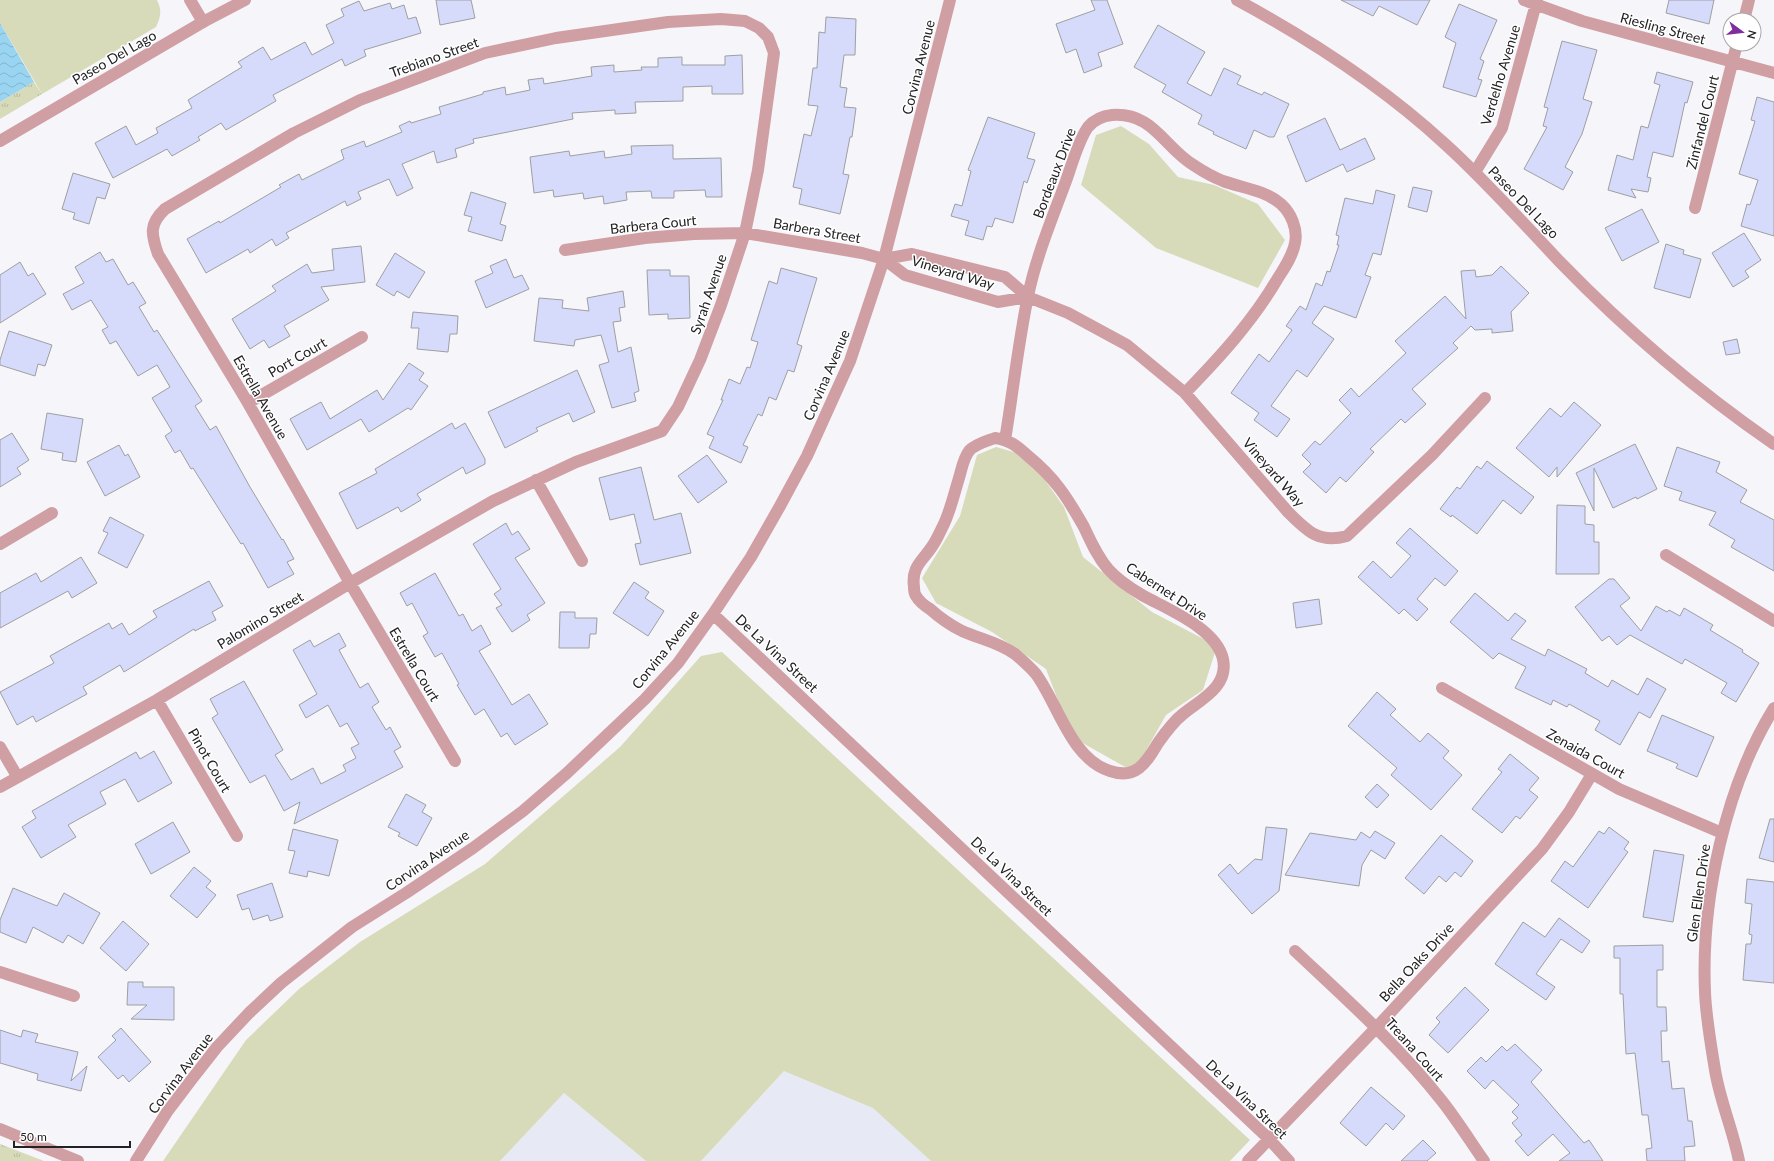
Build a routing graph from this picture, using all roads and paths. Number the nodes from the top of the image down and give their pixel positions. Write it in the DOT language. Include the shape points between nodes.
graph roads {
  1 [pos="190,0"];
  2 [pos="245,0"];
  3 [pos="950,0"];
  4 [pos="1237,0"];
  5 [pos="1524,0"];
  6 [pos="1749,0"];
  7 [pos="1537,2"];
  8 [pos="1746,12"];
  9 [pos="203,22"];
  10 [pos="759,28"];
  11 [pos="1735,52"];
  12 [pos="1733,62"];
  13 [pos="1774,73"];
  14 [pos="0,141"];
  15 [pos="1475,172"];
  16 [pos="1695,208"];
  17 [pos="153,224"];
  18 [pos="745,233"];
  19 [pos="565,250"];
  20 [pos="884,259"];
  21 [pos="1028,297"];
  22 [pos="362,337"];
  23 [pos="1185,393"];
  24 [pos="1485,398"];
  25 [pos="248,402"];
  26 [pos="1005,440"];
  27 [pos="1774,444"];
  28 [pos="536,480"];
  29 [pos="52,513"];
  30 [pos="0,544"];
  31 [pos="1666,554"];
  32 [pos="582,561"];
  33 [pos="350,584"];
  34 [pos="713,614"];
  35 [pos="1774,621"];
  36 [pos="1442,688"];
  37 [pos="157,700"];
  38 [pos="1774,708"];
  39 [pos="0,747"];
  40 [pos="455,761"];
  41 [pos="1592,774"];
  42 [pos="17,776"];
  43 [pos="0,786"];
  44 [pos="1722,833"];
  45 [pos="237,836"];
  46 [pos="1295,952"];
  47 [pos="0,972"];
  48 [pos="74,996"];
  49 [pos="1376,1028"];
  50 [pos="0,1129"];
  51 [pos="1268,1139"];
  52 [pos="78,1161"];
  53 [pos="136,1161"];
  54 [pos="1248,1161"];
  55 [pos="1289,1161"];
  56 [pos="1484,1161"];
  57 [pos="1739,1161"];
  1 -- 9 [label="street"];
  2 -- 9 [label="street, Paseo Del Lago"];
  3 -- 20 [label="street, Corvina Avenue"];
  4 -- 15 [label="street, Paseo Del Lago" via="1292,31 1359,75 1423,125"];
  5 -- 7 [label="street, Riesling Street"];
  6 -- 8 [label="street"];
  7 -- 12 [label="street, Riesling Street" via="1609,29"];
  7 -- 15 [label="street, Verdelho Avenue" via="1502,128"];
  9 -- 14 [label="street, Paseo Del Lago"];
  10 -- 17 [label="street, Trebiano Street" via="745,21 721,19 668,22 556,38 485,54 360,100 294,133 165,209"];
  10 -- 18 [label="street, Syrah Avenue" via="768,37 774,53 758,170"];
  11 -- 12 [label="street, Zinfandel Court"];
  12 -- 13 [label="street, Riesling Street"];
  12 -- 16 [label="street, Zinfandel Court"];
  15 -- 27 [label="street, Paseo Del Lago" via="1560,262 1624,324 1689,380"];
  17 -- 25 [label="street, Estrella Avenue" via="152,237 158,254"];
  18 -- 19 [label="street, Barbera Court" via="645,238"];
  18 -- 20 [label="street, Barbera Street"];
  18 -- 28 [label="street, Syrah Avenue" via="700,360 678,407 662,431 576,462"];
  20 -- 21 [label="street, Vineyard Way" via="905,275 998,302"];
  20 -- 21 [label="street, Vineyard Way" via="912,254 1005,277"];
  20 -- 34 [label="street, Corvina Avenue" via="850,361 807,456 752,557"];
  21 -- 23 [label="street, Vineyard Way" via="1068,313 1127,345"];
  21 -- 23 [label="street, Bordeaux Drive" via="1036,265 1074,157 1087,129 1096,120 1116,115 1136,118 1147,123 1191,163 1207,173 1269,196 1282,204 1290,215 1295,227 1296,242 1266,299 1242,330"];
  21 -- 26 [label="street, Bordeaux Drive"];
  22 -- 25 [label="street, Port Court"];
  23 -- 24 [label="street, Vineyard Way" via="1304,529 1334,540 1347,536 1363,522 1432,455"];
  25 -- 33 [label="street, Estrella Avenue"];
  26 -- 26 [label="street, Cabernet Drive" via="995,438 982,443 971,449 964,460 944,524 932,546 914,569 915,594 941,619 963,631 995,642 1014,654 1034,672 1077,746 1092,763 1121,775 1134,772 1144,764 1168,729 1212,692 1221,680 1223,658 1217,646 1196,625 1131,588 1109,570 1097,555 1059,486 1045,469 1016,445"];
  28 -- 32 [label="street"];
  28 -- 33 [label="street, Palomino Street" via="493,501"];
  29 -- 30 [label="street"];
  31 -- 35 [label="street"];
  33 -- 37 [label="street, Palomino Street"];
  33 -- 40 [label="street, Estrella Court"];
  34 -- 51 [label="street, De La Vina Street"];
  34 -- 53 [label="street, Corvina Avenue" via="678,662 645,699 523,811 474,848 352,927 249,1013 192,1079 167,1112"];
  36 -- 41 [label="street, Zenaida Court"];
  37 -- 42 [label="street, Palomino Street"];
  37 -- 45 [label="street, Pinot Court"];
  38 -- 44 [label="street, Glen Ellen Drive" via="1765,722 1737,786"];
  39 -- 42 [label="street"];
  41 -- 44 [label="street, Zenaida Court" via="1619,789"];
  41 -- 49 [label="street, Bella Oaks Drive" via="1542,849"];
  42 -- 43 [label="street, Palomino Street"];
  44 -- 57 [label="street, Glen Ellen Drive" via="1707,914 1705,993 1715,1072"];
  46 -- 49 [label="street, Treana Court"];
  47 -- 48 [label="street"];
  49 -- 51 [label="street, Bella Oaks Drive"];
  49 -- 56 [label="street, Treana Court" via="1442,1101"];
  50 -- 52 [label="street"];
  51 -- 54 [label="street, Bella Oaks Drive"];
  51 -- 55 [label="street, De La Vina Street"];
}
